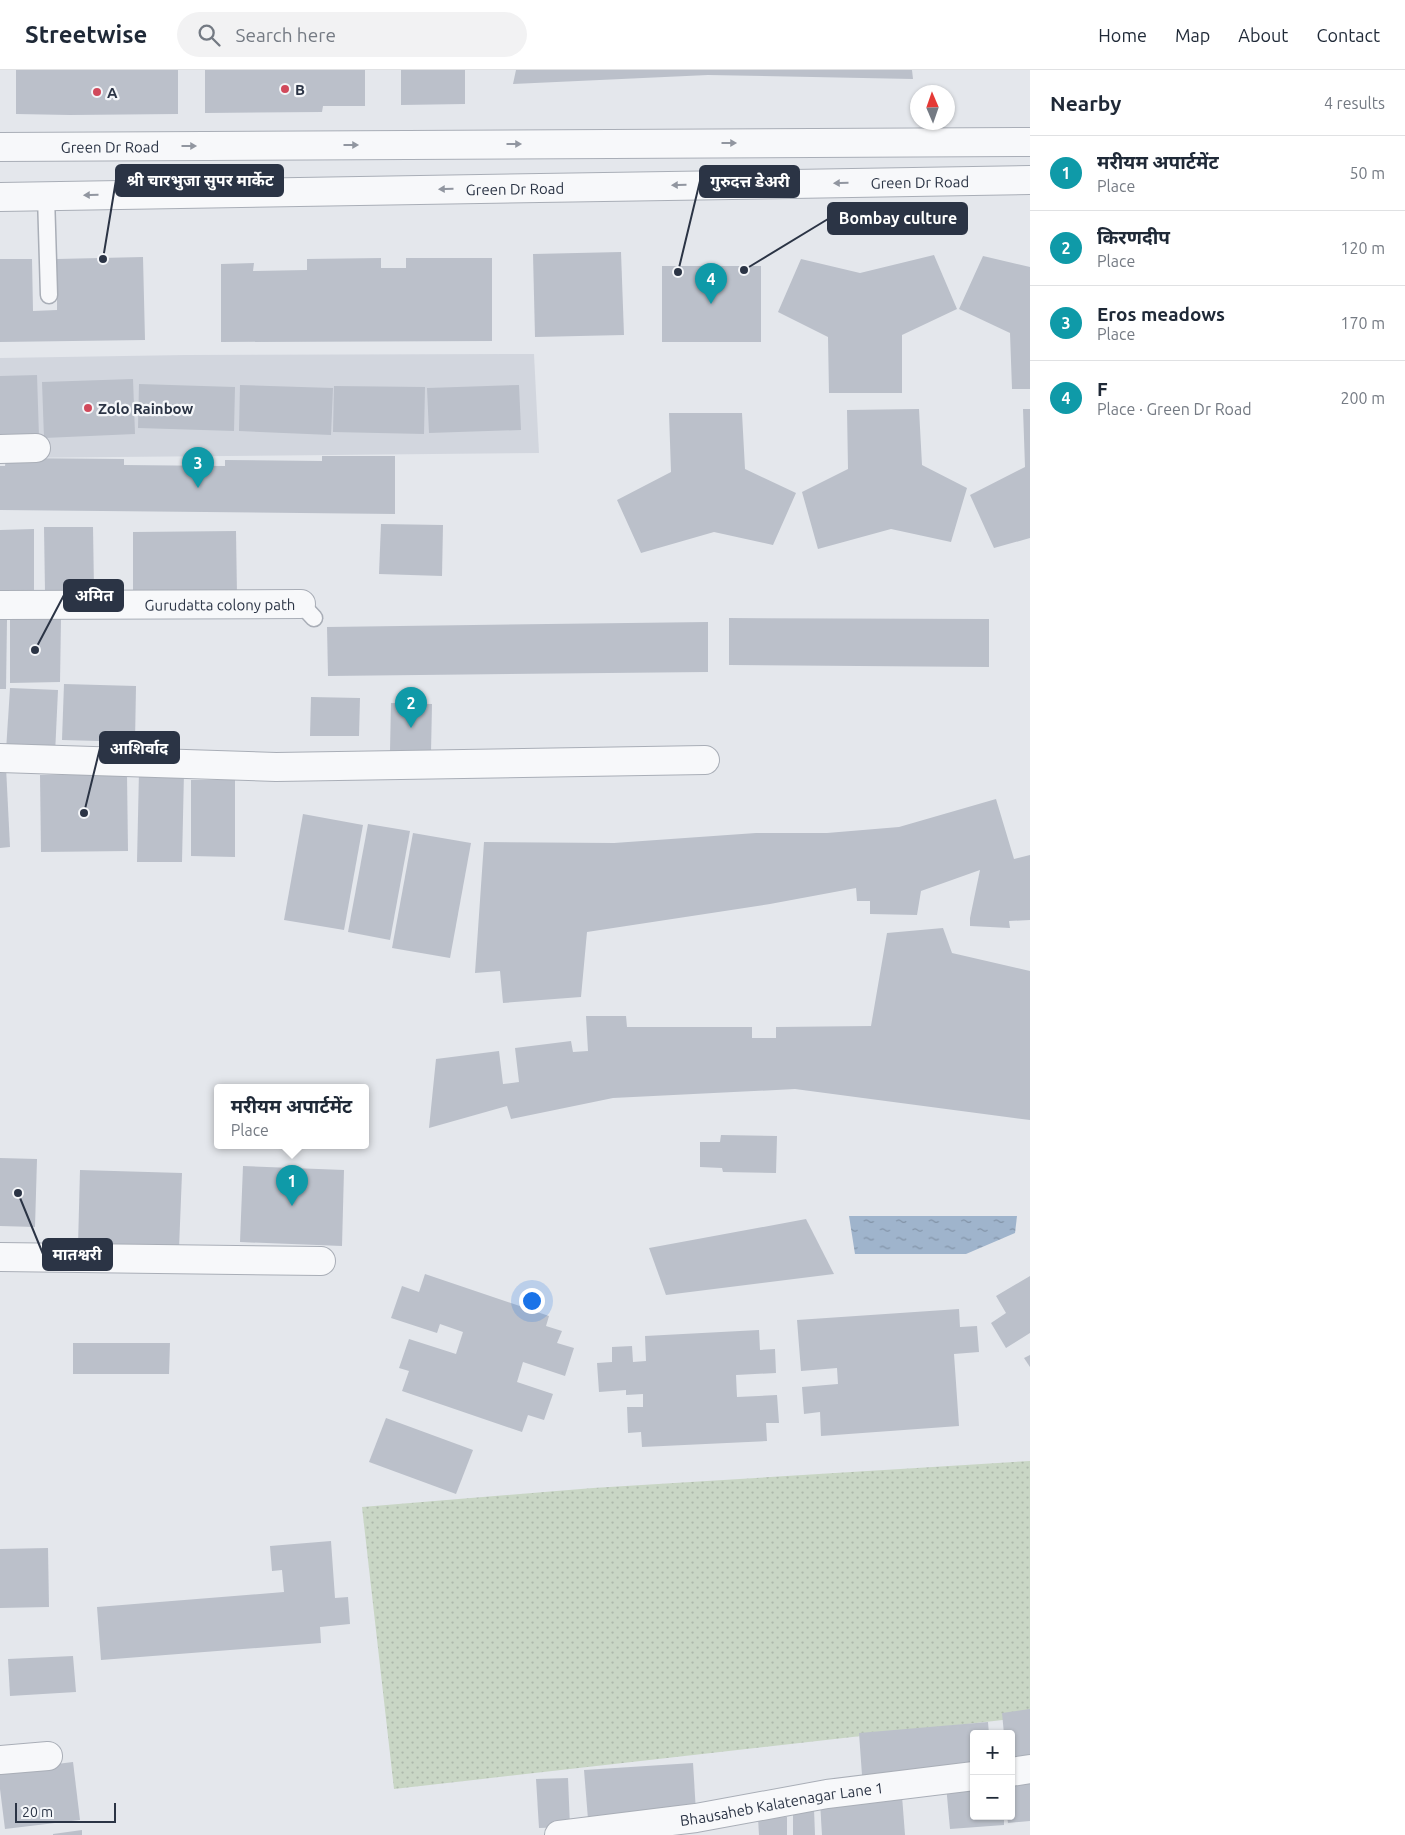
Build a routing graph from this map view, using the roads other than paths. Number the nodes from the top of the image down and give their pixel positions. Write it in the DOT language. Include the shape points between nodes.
graph roads {
  1 [pos="1030,142"];
  2 [pos="607,144"];
  3 [pos="0,147"];
  4 [pos="1030,180"];
  5 [pos="606,187"];
  6 [pos="0,196"];
  7 [pos="46,196"];
  8 [pos="49,295"];
  9 [pos="0,448"];
  10 [pos="36,448"];
  11 [pos="0,605"];
  12 [pos="307,611"];
  13 [pos="0,758"];
  14 [pos="705,760"];
  15 [pos="0,1257"];
  16 [pos="321,1261"];
  17 [pos="48,1756"];
  18 [pos="0,1760"];
  19 [pos="1030,1769"];
  20 [pos="1015,1771"];
  21 [pos="970,1776"];
  22 [pos="697,1827"];
  23 [pos="559,1835"];
  2 -- 1 [label="street, Green Dr Road, one-way"];
  3 -- 2 [label="street, Green Dr Road, one-way"];
  2 -- 5 [label="street"];
  4 -- 5 [label="street, Green Dr Road, one-way"];
  5 -- 7 [label="street, Green Dr Road, one-way"];
  6 -- 7 [label="street, Green Dr Road"];
  7 -- 8 [label="lane"];
  9 -- 10 [label="street"];
  11 -- 12 [label="street, Gurudatta colony path"];
  13 -- 14 [label="street" via="276,767"];
  15 -- 16 [label="street"];
  17 -- 18 [label="street"];
  19 -- 20 [label="street"];
  21 -- 22 [label="street, Bhausaheb Kalatenagar Lane 1" via="827,1794"];
  22 -- 23 [label="street, Bhausaheb Kalatenagar Lane 1"];
}
